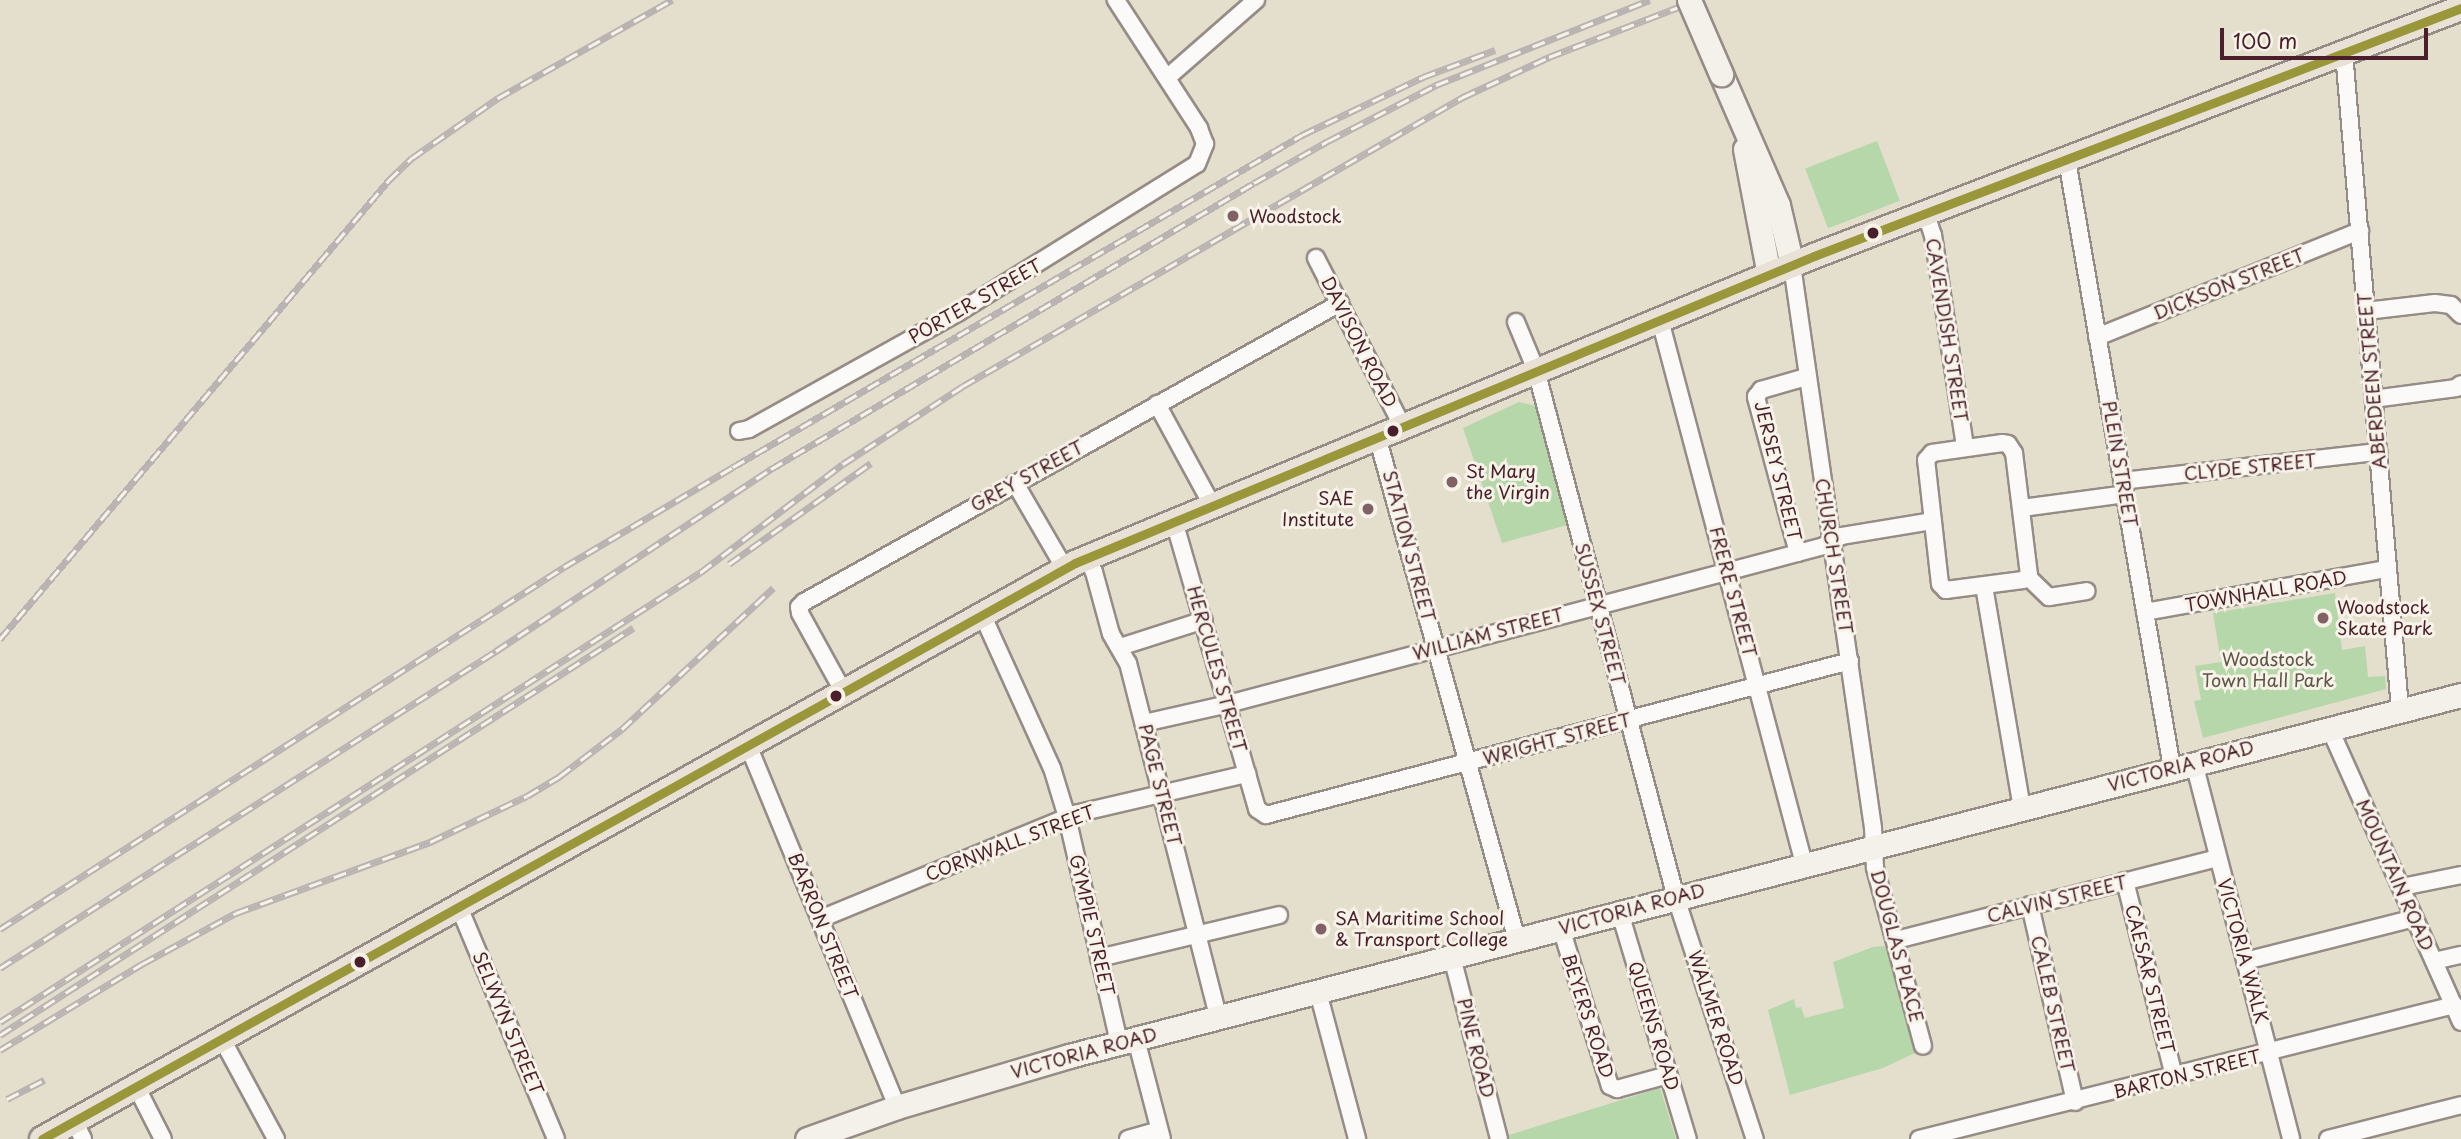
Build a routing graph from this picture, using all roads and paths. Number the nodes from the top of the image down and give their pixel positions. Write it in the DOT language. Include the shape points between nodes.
graph roads {
  1 [pos="1116,0"];
  2 [pos="1254,0"];
  3 [pos="1689,0"];
  4 [pos="2461,8"];
  5 [pos="2344,53"];
  6 [pos="1168,77"];
  7 [pos="2067,160"];
  8 [pos="1926,214"];
  9 [pos="2360,231"];
  10 [pos="1316,258"];
  11 [pos="1781,270"];
  12 [pos="1340,303"];
  13 [pos="2366,311"];
  14 [pos="2461,315"];
  15 [pos="1660,320"];
  16 [pos="1516,322"];
  17 [pos="2098,337"];
  18 [pos="1536,370"];
  19 [pos="1807,377"];
  20 [pos="2461,384"];
  21 [pos="2373,399"];
  22 [pos="1157,404"];
  23 [pos="1402,425"];
  24 [pos="739,430"];
  25 [pos="1377,436"];
  26 [pos="1965,447"];
  27 [pos="2378,453"];
  28 [pos="1014,483"];
  29 [pos="2124,487"];
  30 [pos="1212,505"];
  31 [pos="2022,508"];
  32 [pos="1174,521"];
  33 [pos="1933,521"];
  34 [pos="1832,541"];
  35 [pos="1798,553"];
  36 [pos="1075,563"];
  37 [pos="2387,569"];
  38 [pos="1727,572"];
  39 [pos="2028,577"];
  40 [pos="1984,586"];
  41 [pos="2087,591"];
  42 [pos="1598,605"];
  43 [pos="2145,612"];
  44 [pos="982,614"];
  45 [pos="1204,620"];
  46 [pos="1120,648"];
  47 [pos="1436,648"];
  48 [pos="1850,661"];
  49 [pos="1757,686"];
  50 [pos="843,691"];
  51 [pos="2460,698"];
  52 [pos="1228,704"];
  53 [pos="2400,709"];
  54 [pos="1628,720"];
  55 [pos="1144,723"];
  56 [pos="2329,727"];
  57 [pos="748,746"];
  58 [pos="1467,762"];
  59 [pos="2183,766"];
  60 [pos="1247,774"];
  61 [pos="1162,793"];
  62 [pos="2022,808"];
  63 [pos="1263,815"];
  64 [pos="1067,817"];
  65 [pos="1876,846"];
  66 [pos="2218,858"];
  67 [pos="1804,864"];
  68 [pos="2461,875"];
  69 [pos="2125,881"];
  70 [pos="2402,887"];
  71 [pos="1676,898"];
  72 [pos="2030,905"];
  73 [pos="459,907"];
  74 [pos="1620,913"];
  75 [pos="1279,915"];
  76 [pos="2415,918"];
  77 [pos="820,919"];
  78 [pos="1560,928"];
  79 [pos="1198,936"];
  80 [pos="1517,940"];
  81 [pos="1896,940"];
  82 [pos="2461,955"];
  83 [pos="1452,957"];
  84 [pos="1099,958"];
  85 [pos="2245,961"];
  86 [pos="2434,961"];
  87 [pos="1318,992"];
  88 [pos="2454,1005"];
  89 [pos="1219,1018"];
  90 [pos="2461,1022"];
  91 [pos="222,1039"];
  92 [pos="1127,1041"];
  93 [pos="1923,1046"];
  94 [pos="2269,1053"];
  95 [pos="1668,1075"];
  96 [pos="2174,1076"];
  97 [pos="136,1086"];
  98 [pos="2075,1102"];
  99 [pos="2461,1105"];
  100 [pos="897,1107"];
  101 [pos="79,1130"];
  102 [pos="1161,1135"];
  103 [pos="42,1139"];
  104 [pos="163,1139"];
  105 [pos="275,1139"];
  106 [pos="556,1139"];
  107 [pos="807,1139"];
  108 [pos="1129,1139"];
  109 [pos="1357,1139"];
  110 [pos="1499,1139"];
  111 [pos="1688,1139"];
  112 [pos="1755,1139"];
  113 [pos="1919,1139"];
  114 [pos="2291,1139"];
  115 [pos="2328,1139"];
  1 -- 6 [label="street"];
  2 -- 6 [label="street"];
  3 -- 11 [label="main road, bridge" via="1738,112"];
  4 -- 5 [label="main road"];
  5 -- 7 [label="main road"];
  5 -- 9 [label="street, ABERDEEN STREET"];
  6 -- 24 [label="street, PORTER STREET" via="1205,144 1202,157 1186,173 1045,261 828,386 749,429"];
  7 -- 8 [label="main road"];
  7 -- 17 [label="street, PLEIN STREET"];
  8 -- 11 [label="main road"];
  8 -- 26 [label="street, CAVENDISH STREET"];
  9 -- 13 [label="street, ABERDEEN STREET"];
  9 -- 17 [label="street, DICKSON STREET"];
  10 -- 12 [label="street, DAVISON ROAD"];
  11 -- 15 [label="main road"];
  11 -- 19 [label="street, CHURCH STREET"];
  12 -- 22 [label="street, GREY STREET"];
  12 -- 23 [label="street, DAVISON ROAD"];
  13 -- 14 [label="street" via="2435,303 2451,305"];
  13 -- 21 [label="street, ABERDEEN STREET"];
  15 -- 18 [label="main road"];
  15 -- 38 [label="street, FRERE STREET"];
  16 -- 18 [label="street, SUSSEX STREET"];
  17 -- 29 [label="street, PLEIN STREET"];
  18 -- 23 [label="main road"];
  18 -- 42 [label="street, SUSSEX STREET"];
  19 -- 34 [label="street, CHURCH STREET"];
  19 -- 35 [label="street, JERSEY STREET" via="1761,390 1756,397"];
  20 -- 21 [label="street"];
  21 -- 27 [label="street, ABERDEEN STREET"];
  22 -- 28 [label="street, GREY STREET"];
  22 -- 30 [label="street"];
  23 -- 25 [label="main road"];
  25 -- 30 [label="main road"];
  25 -- 47 [label="street, STATION STREET"];
  26 -- 31 [label="street" via="2008,444 2014,453"];
  26 -- 33 [label="street" via="1932,453 1926,460"];
  27 -- 29 [label="street, CLYDE STREET"];
  27 -- 37 [label="street, ABERDEEN STREET"];
  28 -- 36 [label="street, PAGE STREET"];
  28 -- 50 [label="street, GREY STREET" via="799,607"];
  29 -- 31 [label="street, CLYDE STREET"];
  29 -- 43 [label="street, PLEIN STREET"];
  30 -- 32 [label="main road"];
  31 -- 39 [label="street"];
  32 -- 36 [label="main road"];
  32 -- 45 [label="street, HERCULES STREET"];
  33 -- 34 [label="street, WILLIAM STREET"];
  33 -- 40 [label="street" via="1942,587 1952,591"];
  34 -- 35 [label="street, WILLIAM STREET"];
  34 -- 48 [label="street, CHURCH STREET"];
  35 -- 38 [label="street, WILLIAM STREET"];
  36 -- 44 [label="main road"];
  36 -- 46 [label="street, PAGE STREET" via="1094,572 1111,635"];
  37 -- 43 [label="street, TOWNHALL ROAD"];
  37 -- 53 [label="street, ABERDEEN STREET"];
  38 -- 42 [label="street, WILLIAM STREET"];
  38 -- 49 [label="street, FRERE STREET"];
  39 -- 40 [label="street"];
  39 -- 41 [label="street" via="2049,597"];
  40 -- 62 [label="street"];
  42 -- 47 [label="street, WILLIAM STREET"];
  42 -- 54 [label="street, SUSSEX STREET"];
  43 -- 59 [label="street, PLEIN STREET"];
  44 -- 50 [label="main road"];
  44 -- 64 [label="street, GYMPIE STREET" via="1042,743"];
  45 -- 46 [label="street"];
  45 -- 52 [label="street, HERCULES STREET"];
  46 -- 55 [label="street, PAGE STREET"];
  47 -- 52 [label="street, WILLIAM STREET"];
  47 -- 58 [label="street, STATION STREET"];
  48 -- 49 [label="street, WRIGHT STREET"];
  48 -- 65 [label="street, CHURCH STREET"];
  49 -- 54 [label="street, WRIGHT STREET"];
  49 -- 67 [label="street, FRERE STREET"];
  50 -- 57 [label="main road"];
  51 -- 53 [label="main road, VICTORIA ROAD"];
  52 -- 55 [label="street, WILLIAM STREET"];
  52 -- 60 [label="street, HERCULES STREET"];
  53 -- 56 [label="main road, VICTORIA ROAD"];
  54 -- 58 [label="street, WRIGHT STREET"];
  54 -- 71 [label="street, SUSSEX STREET"];
  55 -- 61 [label="street, PAGE STREET"];
  56 -- 59 [label="main road, VICTORIA ROAD"];
  56 -- 70 [label="street, MOUNTAIN ROAD"];
  57 -- 73 [label="main road"];
  57 -- 77 [label="street, BARRON STREET"];
  58 -- 63 [label="street, WRIGHT STREET"];
  58 -- 80 [label="street, STATION STREET"];
  59 -- 62 [label="main road, VICTORIA ROAD"];
  59 -- 66 [label="street, VICTORIA WALK"];
  60 -- 61 [label="street, CORNWALL STREET"];
  60 -- 63 [label="street, HERCULES STREET"];
  61 -- 64 [label="street, CORNWALL STREET"];
  61 -- 79 [label="street, PAGE STREET"];
  62 -- 65 [label="main road, VICTORIA ROAD"];
  64 -- 77 [label="street, CORNWALL STREET"];
  64 -- 84 [label="street, GYMPIE STREET"];
  65 -- 67 [label="main road, VICTORIA ROAD"];
  65 -- 81 [label="street, DOUGLAS PLACE" via="1875,868"];
  66 -- 69 [label="street, CALVIN STREET"];
  66 -- 85 [label="street, VICTORIA WALK"];
  67 -- 71 [label="main road, VICTORIA ROAD"];
  68 -- 70 [label="street"];
  69 -- 72 [label="street, CALVIN STREET"];
  69 -- 96 [label="street, CAESAR STREET"];
  70 -- 76 [label="street, MOUNTAIN ROAD"];
  71 -- 74 [label="main road, VICTORIA ROAD"];
  71 -- 112 [label="street, WALMER ROAD"];
  72 -- 81 [label="street, CALVIN STREET"];
  72 -- 98 [label="street, CALEB STREET"];
  73 -- 91 [label="main road"];
  73 -- 106 [label="street, SELWYN STREET"];
  74 -- 78 [label="main road, VICTORIA ROAD"];
  74 -- 95 [label="street, QUEENS ROAD"];
  75 -- 79 [label="street"];
  76 -- 85 [label="street"];
  76 -- 86 [label="street, MOUNTAIN ROAD"];
  77 -- 100 [label="street, BARRON STREET"];
  78 -- 80 [label="main road, VICTORIA ROAD"];
  78 -- 95 [label="street, BEYERS ROAD" via="1610,1086 1617,1089"];
  79 -- 84 [label="street"];
  79 -- 89 [label="street, PAGE STREET"];
  80 -- 83 [label="main road, VICTORIA ROAD"];
  81 -- 93 [label="street, DOUGLAS PLACE"];
  82 -- 86 [label="street"];
  83 -- 87 [label="main road, VICTORIA ROAD"];
  83 -- 110 [label="street, PINE ROAD"];
  84 -- 92 [label="street, GYMPIE STREET"];
  85 -- 94 [label="street, VICTORIA WALK"];
  86 -- 88 [label="street, MOUNTAIN ROAD"];
  87 -- 89 [label="main road, VICTORIA ROAD"];
  87 -- 109 [label="street"];
  88 -- 90 [label="street, MOUNTAIN ROAD"];
  88 -- 94 [label="street, BARTON STREET"];
  89 -- 92 [label="main road, VICTORIA ROAD"];
  91 -- 97 [label="main road"];
  91 -- 105 [label="street"];
  92 -- 100 [label="main road, VICTORIA ROAD"];
  92 -- 102 [label="street, GYMPIE STREET"];
  94 -- 96 [label="street, BARTON STREET"];
  94 -- 114 [label="street, VICTORIA WALK"];
  95 -- 111 [label="street, QUEENS ROAD"];
  96 -- 98 [label="street, BARTON STREET"];
  97 -- 101 [label="main road"];
  97 -- 104 [label="street"];
  98 -- 113 [label="street, BARTON STREET"];
  99 -- 115 [label="street"];
  100 -- 107 [label="main road, VICTORIA ROAD"];
  101 -- 103 [label="main road"];
  102 -- 108 [label="street"];
}
